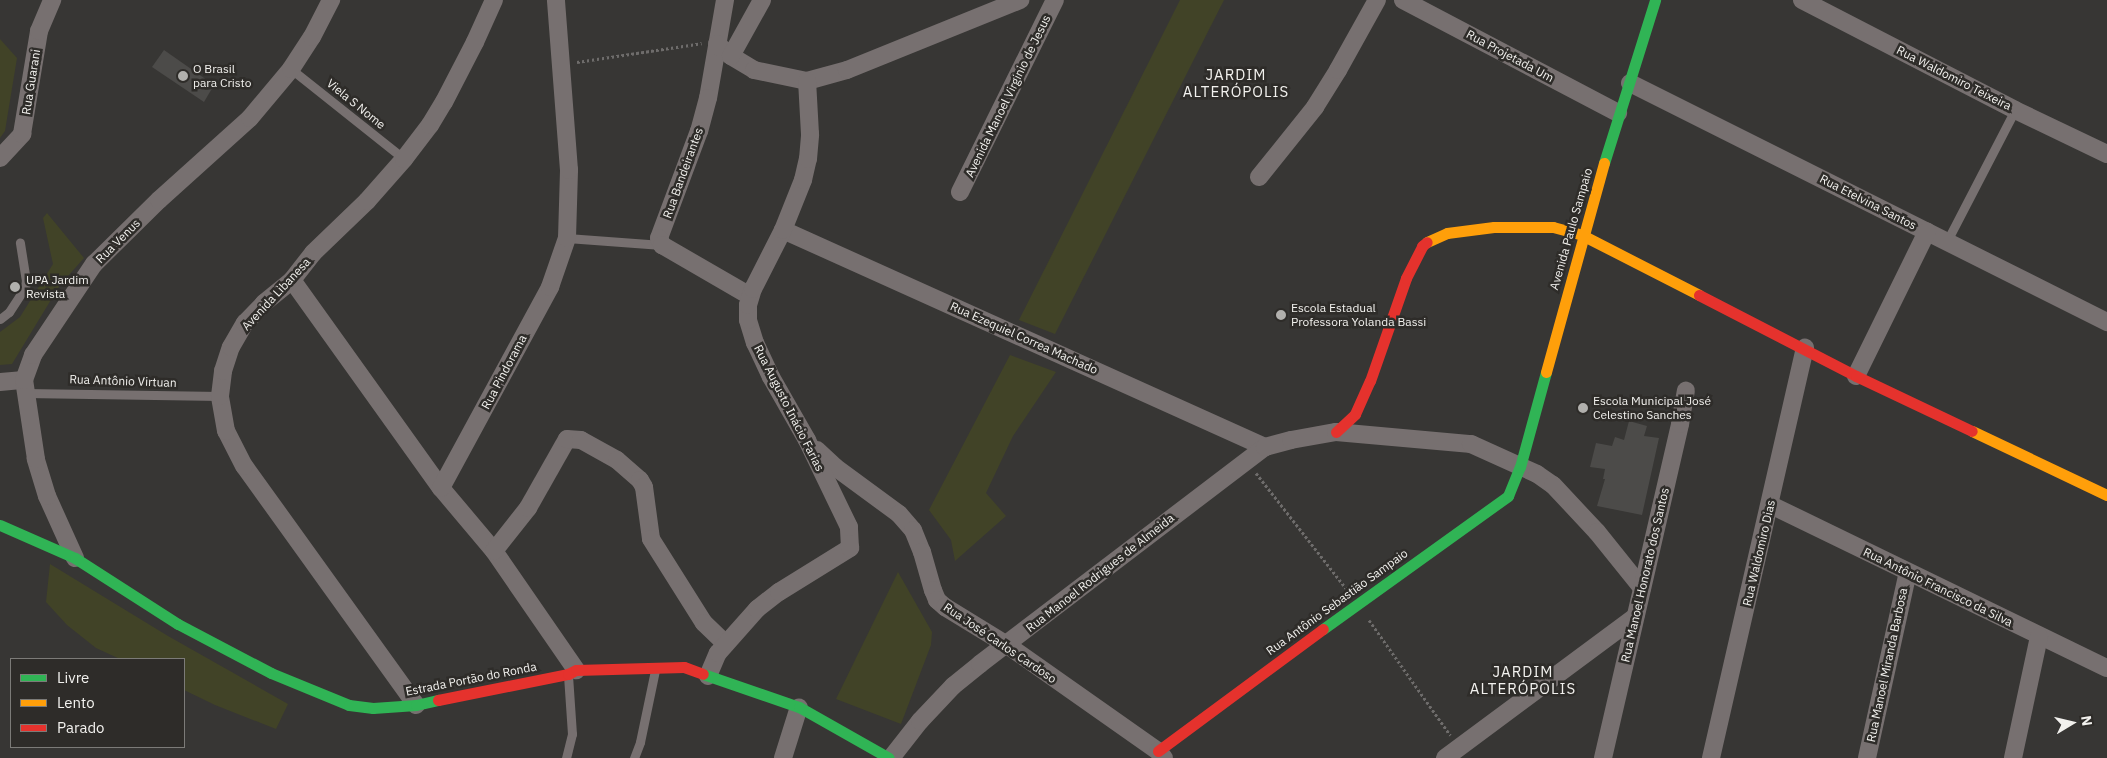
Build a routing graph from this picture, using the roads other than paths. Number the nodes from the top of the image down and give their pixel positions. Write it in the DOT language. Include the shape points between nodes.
graph roads {
  1 [pos="52,0"];
  2 [pos="331,0"];
  3 [pos="494,0"];
  4 [pos="556,0"];
  5 [pos="725,0"];
  6 [pos="762,0"];
  7 [pos="1020,0"];
  8 [pos="1055,0"];
  9 [pos="1377,0"];
  10 [pos="1403,0"];
  11 [pos="1655,0"];
  12 [pos="1802,0"];
  13 [pos="717,44"];
  14 [pos="731,56"];
  15 [pos="292,69"];
  16 [pos="807,81"];
  17 [pos="1630,82"];
  18 [pos="2016,110"];
  19 [pos="1618,113"];
  20 [pos="2107,154"];
  21 [pos="0,158"];
  22 [pos="404,159"];
  23 [pos="1259,177"];
  24 [pos="960,192"];
  25 [pos="783,230"];
  26 [pos="1927,232"];
  27 [pos="1582,235"];
  28 [pos="567,238"];
  29 [pos="1947,241"];
  30 [pos="20,242"];
  31 [pos="662,245"];
  32 [pos="292,280"];
  33 [pos="750,296"];
  34 [pos="0,319"];
  35 [pos="2107,322"];
  36 [pos="1805,348"];
  37 [pos="1856,376"];
  38 [pos="0,382"];
  39 [pos="25,387"];
  40 [pos="1686,392"];
  41 [pos="220,396"];
  42 [pos="1336,432"];
  43 [pos="807,440"];
  44 [pos="1265,447"];
  45 [pos="1520,467"];
  46 [pos="442,488"];
  47 [pos="2107,495"];
  48 [pos="1771,505"];
  49 [pos="0,525"];
  50 [pos="494,551"];
  51 [pos="75,558"];
  52 [pos="1908,572"];
  53 [pos="1642,588"];
  54 [pos="1635,617"];
  55 [pos="2039,637"];
  56 [pos="726,644"];
  57 [pos="1007,644"];
  58 [pos="655,668"];
  59 [pos="2107,668"];
  60 [pos="572,672"];
  61 [pos="708,676"];
  62 [pos="416,705"];
  63 [pos="799,707"];
  64 [pos="1161,755"];
  65 [pos="566,758"];
  66 [pos="634,758"];
  67 [pos="783,758"];
  68 [pos="890,758"];
  69 [pos="1445,758"];
  70 [pos="1603,758"];
  71 [pos="1711,758"];
  72 [pos="1867,758"];
  73 [pos="2013,758"];
  1 -- 21 [label="street, Rua Guarani" via="39,31 22,134"];
  2 -- 15 [label="street, Rua Venus"];
  3 -- 22 [label="street, Avenida Libanesa" via="444,102"];
  4 -- 28 [label="street, Rua Pindorama" via="569,170"];
  5 -- 13 [label="street, Rua Bandeirantes"];
  6 -- 14 [label="street"];
  7 -- 16 [label="street" via="848,70"];
  8 -- 24 [label="street, Avenida Manoel Virginio de Jesus"];
  9 -- 23 [label="street" via="1315,107"];
  10 -- 19 [label="street, Rua Projetada Um"];
  11 -- 17 [label="street, Avenida Paulo Sampaio"];
  12 -- 18 [label="street, Rua Waldomiro Teixeira"];
  13 -- 14 [label="street"];
  13 -- 31 [label="street, Rua Bandeirantes" via="699,131 658,238"];
  14 -- 16 [label="street" via="754,70"];
  15 -- 22 [label="lane, Viela S Nome"];
  15 -- 39 [label="street, Rua Venus" via="250,118 94,264 33,355"];
  16 -- 25 [label="street, Rua Augusto Inácio Farias" via="808,159"];
  17 -- 19 [label="street, Avenida Paulo Sampaio"];
  17 -- 26 [label="street, Rua Etelvina Santos"];
  18 -- 20 [label="street, Rua Waldomiro Teixeira"];
  18 -- 29 [label="lane"];
  19 -- 27 [label="street, Avenida Paulo Sampaio"];
  22 -- 32 [label="street, Avenida Libanesa"];
  25 -- 33 [label="street, Rua Augusto Inácio Farias"];
  25 -- 44 [label="street, Rua Ezequiel Correa Machado"];
  26 -- 29 [label="street, Rua Etelvina Santos"];
  26 -- 37 [label="street"];
  27 -- 36 [label="street"];
  27 -- 42 [label="street" via="1553,227 1525,226 1447,233 1422,246 1414,259 1370,382 1354,414"];
  27 -- 45 [label="street, Avenida Paulo Sampaio"];
  28 -- 31 [label="lane"];
  28 -- 46 [label="street, Rua Pindorama" via="550,287"];
  29 -- 35 [label="street, Rua Etelvina Santos"];
  30 -- 34 [label="lane" via="25,287 9,312"];
  31 -- 33 [label="street"];
  32 -- 41 [label="street, Avenida Libanesa" via="245,323 231,347"];
  32 -- 46 [label="street"];
  33 -- 43 [label="street, Rua Augusto Inácio Farias" via="748,320 755,343"];
  36 -- 37 [label="street"];
  36 -- 48 [label="street, Rua Waldomiro Dias"];
  37 -- 47 [label="street"];
  38 -- 39 [label="street"];
  39 -- 41 [label="lane, Rua Antônio Virtuan"];
  39 -- 51 [label="street, Rua Venus" via="36,459 47,496"];
  40 -- 53 [label="street, Rua Manoel Honorato dos Santos"];
  41 -- 62 [label="street, Avenida Libanesa" via="226,431 244,466"];
  42 -- 44 [label="street, Rua Manoel Rodrigues de Almeida"];
  42 -- 45 [label="street, Rua Manoel Rodrigues de Almeida" via="1471,444"];
  43 -- 56 [label="street, Rua Augusto Inácio Farias" via="849,527 850,548 779,592 757,610"];
  43 -- 57 [label="street, Rua José Carlos Cardoso" via="835,467 899,514 913,530 937,600 945,608"];
  44 -- 57 [label="street, Rua Manoel Rodrigues de Almeida"];
  45 -- 53 [label="street, Rua Manoel Rodrigues de Almeida" via="1537,474 1564,496"];
  45 -- 64 [label="street, Rua Antônio Sebastião Sampaio" via="1508,496 1358,603"];
  46 -- 50 [label="street"];
  48 -- 52 [label="street, Rua Antônio Francisco da Silva"];
  48 -- 71 [label="street, Rua Waldomiro Dias"];
  49 -- 51 [label="street, Estrada Portão do Ronda"];
  50 -- 56 [label="street" via="528,508 567,439 580,440 617,460 640,480 651,540 704,623"];
  50 -- 60 [label="street"];
  51 -- 62 [label="street, Estrada Portão do Ronda" via="178,624 271,673 349,705 373,708"];
  52 -- 55 [label="street, Rua Antônio Francisco da Silva"];
  52 -- 72 [label="street, Rua Manoel Miranda Barbosa"];
  53 -- 54 [label="street, Rua Manoel Honorato dos Santos"];
  54 -- 69 [label="street"];
  54 -- 70 [label="street, Rua Manoel Honorato dos Santos"];
  55 -- 59 [label="street, Rua Antônio Francisco da Silva"];
  55 -- 73 [label="street"];
  56 -- 61 [label="street, Rua Augusto Inácio Farias" via="718,653"];
  57 -- 64 [label="street, Rua José Carlos Cardoso"];
  57 -- 68 [label="street, Rua Manoel Rodrigues de Almeida" via="953,686"];
  58 -- 60 [label="street, Estrada Portão do Ronda"];
  58 -- 61 [label="street, Estrada Portão do Ronda" via="684,668"];
  58 -- 66 [label="lane"];
  60 -- 62 [label="street, Estrada Portão do Ronda"];
  60 -- 65 [label="lane" via="572,734"];
  61 -- 63 [label="street, Estrada Portão do Ronda"];
  63 -- 67 [label="street"];
  63 -- 68 [label="street, Estrada Portão do Ronda"];
}
